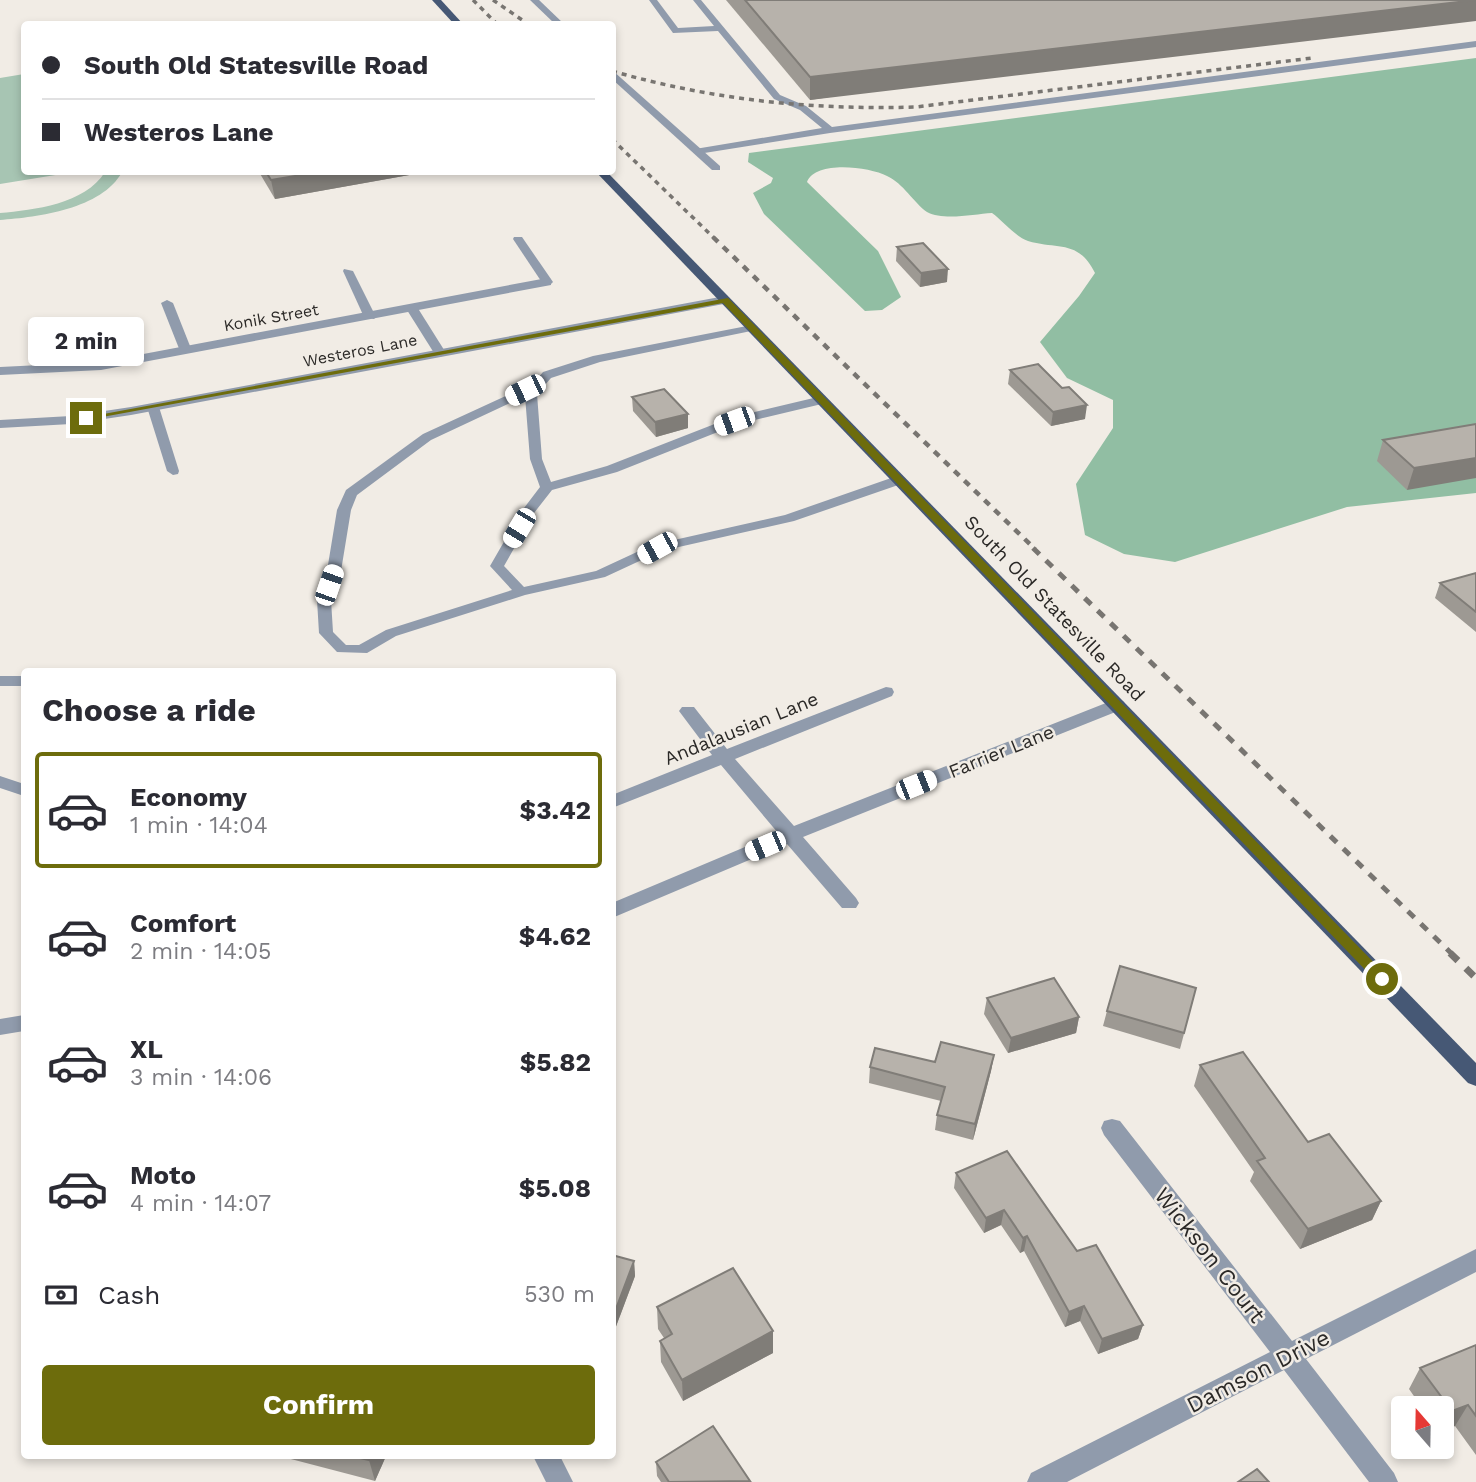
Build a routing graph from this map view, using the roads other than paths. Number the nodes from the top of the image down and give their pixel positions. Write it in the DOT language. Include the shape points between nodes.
graph roads {
  1 [pos="436,0"];
  2 [pos="534,0"];
  3 [pos="653,0"];
  4 [pos="697,0"];
  5 [pos="456,21"];
  6 [pos="557,21"];
  7 [pos="720,28"];
  8 [pos="1476,44"];
  9 [pos="616,77"];
  10 [pos="830,130"];
  11 [pos="698,151"];
  12 [pos="716,168"];
  13 [pos="604,175"];
  14 [pos="518,239"];
  15 [pos="348,271"];
  16 [pos="547,282"];
  17 [pos="725,300"];
  18 [pos="167,303"];
  19 [pos="412,310"];
  20 [pos="370,317"];
  21 [pos="752,328"];
  22 [pos="186,351"];
  23 [pos="440,353"];
  24 [pos="0,371"];
  25 [pos="538,385"];
  26 [pos="822,400"];
  27 [pos="153,407"];
  28 [pos="0,424"];
  29 [pos="173,471"];
  30 [pos="900,480"];
  31 [pos="547,487"];
  32 [pos="521,592"];
  33 [pos="0,681"];
  34 [pos="21,681"];
  35 [pos="886,692"];
  36 [pos="1117,705"];
  37 [pos="688,711"];
  38 [pos="724,757"];
  39 [pos="0,782"];
  40 [pos="21,789"];
  41 [pos="616,800"];
  42 [pos="790,835"];
  43 [pos="849,903"];
  44 [pos="616,909"];
  45 [pos="21,1024"];
  46 [pos="0,1027"];
  47 [pos="1476,1077"];
  48 [pos="1112,1128"];
  49 [pos="1476,1260"];
  50 [pos="1289,1357"];
  51 [pos="548,1459"];
  52 [pos="560,1482"];
  53 [pos="1040,1482"];
  54 [pos="1385,1482"];
  1 -- 5 [label="main road"];
  2 -- 6 [label="street"];
  3 -- 7 [label="lane" via="676,31"];
  4 -- 7 [label="lane"];
  7 -- 10 [label="lane" via="777,97 803,108"];
  8 -- 10 [label="lane"];
  9 -- 11 [label="street"];
  10 -- 11 [label="lane"];
  11 -- 12 [label="street"];
  13 -- 17 [label="main road, South Old Statesville Road"];
  14 -- 16 [label="lane"];
  15 -- 20 [label="lane"];
  16 -- 19 [label="street, Konik Street"];
  17 -- 21 [label="main road, South Old Statesville Road"];
  17 -- 23 [label="street, Westeros Lane"];
  18 -- 22 [label="lane"];
  19 -- 20 [label="street, Konik Street"];
  19 -- 23 [label="lane"];
  20 -- 22 [label="street, Konik Street"];
  21 -- 25 [label="lane" via="597,359 547,375"];
  21 -- 26 [label="main road, South Old Statesville Road"];
  22 -- 24 [label="street, Konik Street" via="86,368"];
  23 -- 27 [label="street, Westeros Lane"];
  25 -- 31 [label="lane" via="531,394 532,434"];
  25 -- 32 [label="lane" via="427,437 351,494 324,600 326,633 342,649 362,650 391,633"];
  26 -- 30 [label="main road, South Old Statesville Road"];
  26 -- 31 [label="lane" via="734,421 612,470"];
  27 -- 28 [label="street, Westeros Lane" via="71,420"];
  27 -- 29 [label="lane"];
  30 -- 32 [label="lane" via="789,517 657,548 600,574"];
  30 -- 36 [label="main road, South Old Statesville Road"];
  31 -- 32 [label="lane" via="497,566"];
  33 -- 34 [label="street"];
  35 -- 38 [label="street, Andalausian Lane"];
  36 -- 42 [label="street, Farrier Lane"];
  36 -- 47 [label="main road, South Old Statesville Road"];
  37 -- 38 [label="street"];
  38 -- 41 [label="street, Andalausian Lane"];
  38 -- 42 [label="street"];
  39 -- 40 [label="street"];
  42 -- 43 [label="street"];
  42 -- 44 [label="street, Farrier Lane"];
  45 -- 46 [label="street"];
  48 -- 50 [label="street, Wickson Court"];
  49 -- 50 [label="street, Damson Drive"];
  50 -- 53 [label="street, Damson Drive"];
  50 -- 54 [label="street, Wickson Court"];
  51 -- 52 [label="street"];
}
